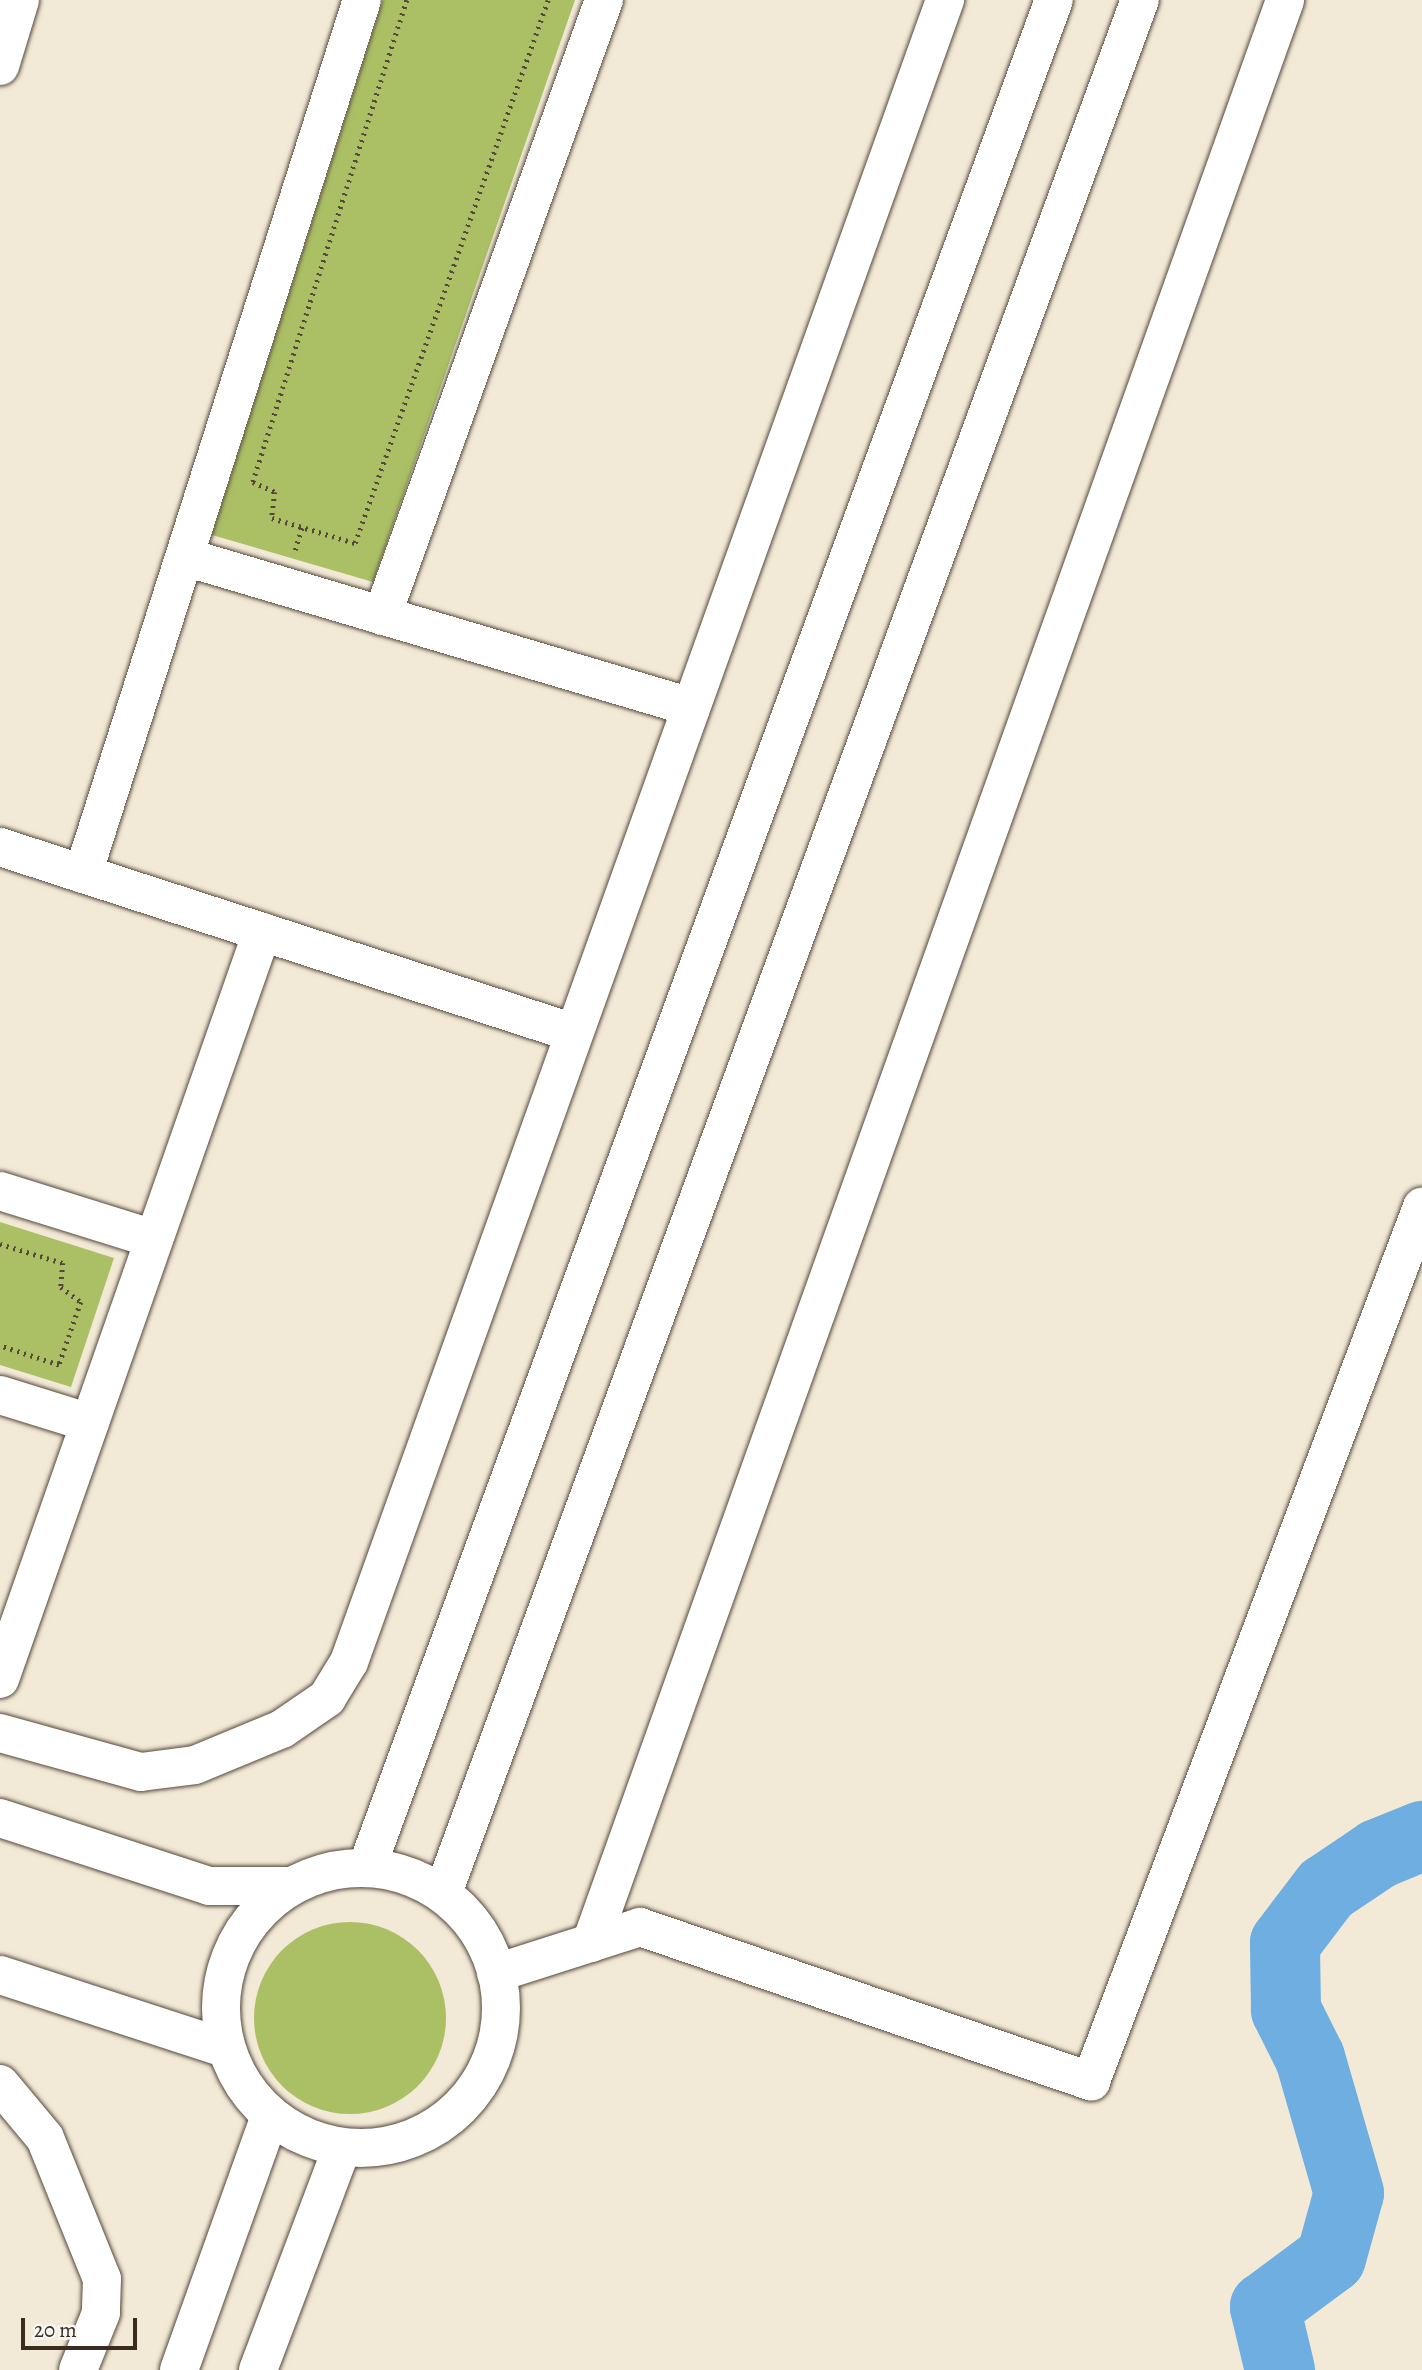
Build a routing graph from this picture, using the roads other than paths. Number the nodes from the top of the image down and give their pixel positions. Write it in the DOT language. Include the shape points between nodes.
graph roads {
  1 [pos="20,0"];
  2 [pos="362,0"];
  3 [pos="604,0"];
  4 [pos="945,0"];
  5 [pos="1054,0"];
  6 [pos="1140,0"];
  7 [pos="1285,0"];
  8 [pos="0,66"];
  9 [pos="185,556"];
  10 [pos="382,616"];
  11 [pos="691,707"];
  12 [pos="0,847"];
  13 [pos="83,874"];
  14 [pos="262,932"];
  15 [pos="574,1034"];
  16 [pos="0,1191"];
  17 [pos="1422,1208"];
  18 [pos="154,1239"];
  19 [pos="0,1395"];
  20 [pos="90,1423"];
  21 [pos="0,1679"];
  22 [pos="0,1733"];
  23 [pos="0,1818"];
  24 [pos="367,1867"];
  25 [pos="289,1886"];
  26 [pos="443,1893"];
  27 [pos="591,1943"];
  28 [pos="496,1973"];
  29 [pos="0,1975"];
  30 [pos="225,2048"];
  31 [pos="0,2084"];
  32 [pos="270,2116"];
  33 [pos="342,2148"];
  34 [pos="78,2370"];
  35 [pos="179,2370"];
  36 [pos="258,2370"];
  1 -- 8 [label="street"];
  2 -- 9 [label="street"];
  3 -- 10 [label="street"];
  4 -- 11 [label="street"];
  5 -- 24 [label="street"];
  6 -- 26 [label="street"];
  7 -- 27 [label="street"];
  9 -- 10 [label="street"];
  9 -- 13 [label="street"];
  10 -- 11 [label="street"];
  11 -- 15 [label="street"];
  12 -- 13 [label="street"];
  13 -- 14 [label="street"];
  14 -- 15 [label="street"];
  14 -- 18 [label="street"];
  15 -- 22 [label="street" via="349,1661 327,1698 282,1729 195,1765 141,1772"];
  16 -- 18 [label="street"];
  17 -- 27 [label="street" via="1091,2081 640,1927"];
  18 -- 20 [label="street"];
  19 -- 20 [label="street"];
  20 -- 21 [label="street"];
  23 -- 25 [label="street" via="209,1886"];
  24 -- 25 [label="street" via="326,1871"];
  24 -- 26 [label="street" via="407,1875"];
  25 -- 30 [label="street" via="253,1916 229,1956 219,2001"];
  26 -- 28 [label="street" via="473,1922"];
  27 -- 28 [label="street"];
  28 -- 33 [label="street" via="498,2040 483,2078 457,2111 423,2134 383,2147"];
  29 -- 30 [label="street"];
  30 -- 32 [label="street" via="242,2086"];
  31 -- 34 [label="street" via="45,2138 102,2279 101,2313"];
  32 -- 33 [label="street" via="316,2142"];
  32 -- 35 [label="street"];
  33 -- 36 [label="street"];
}
